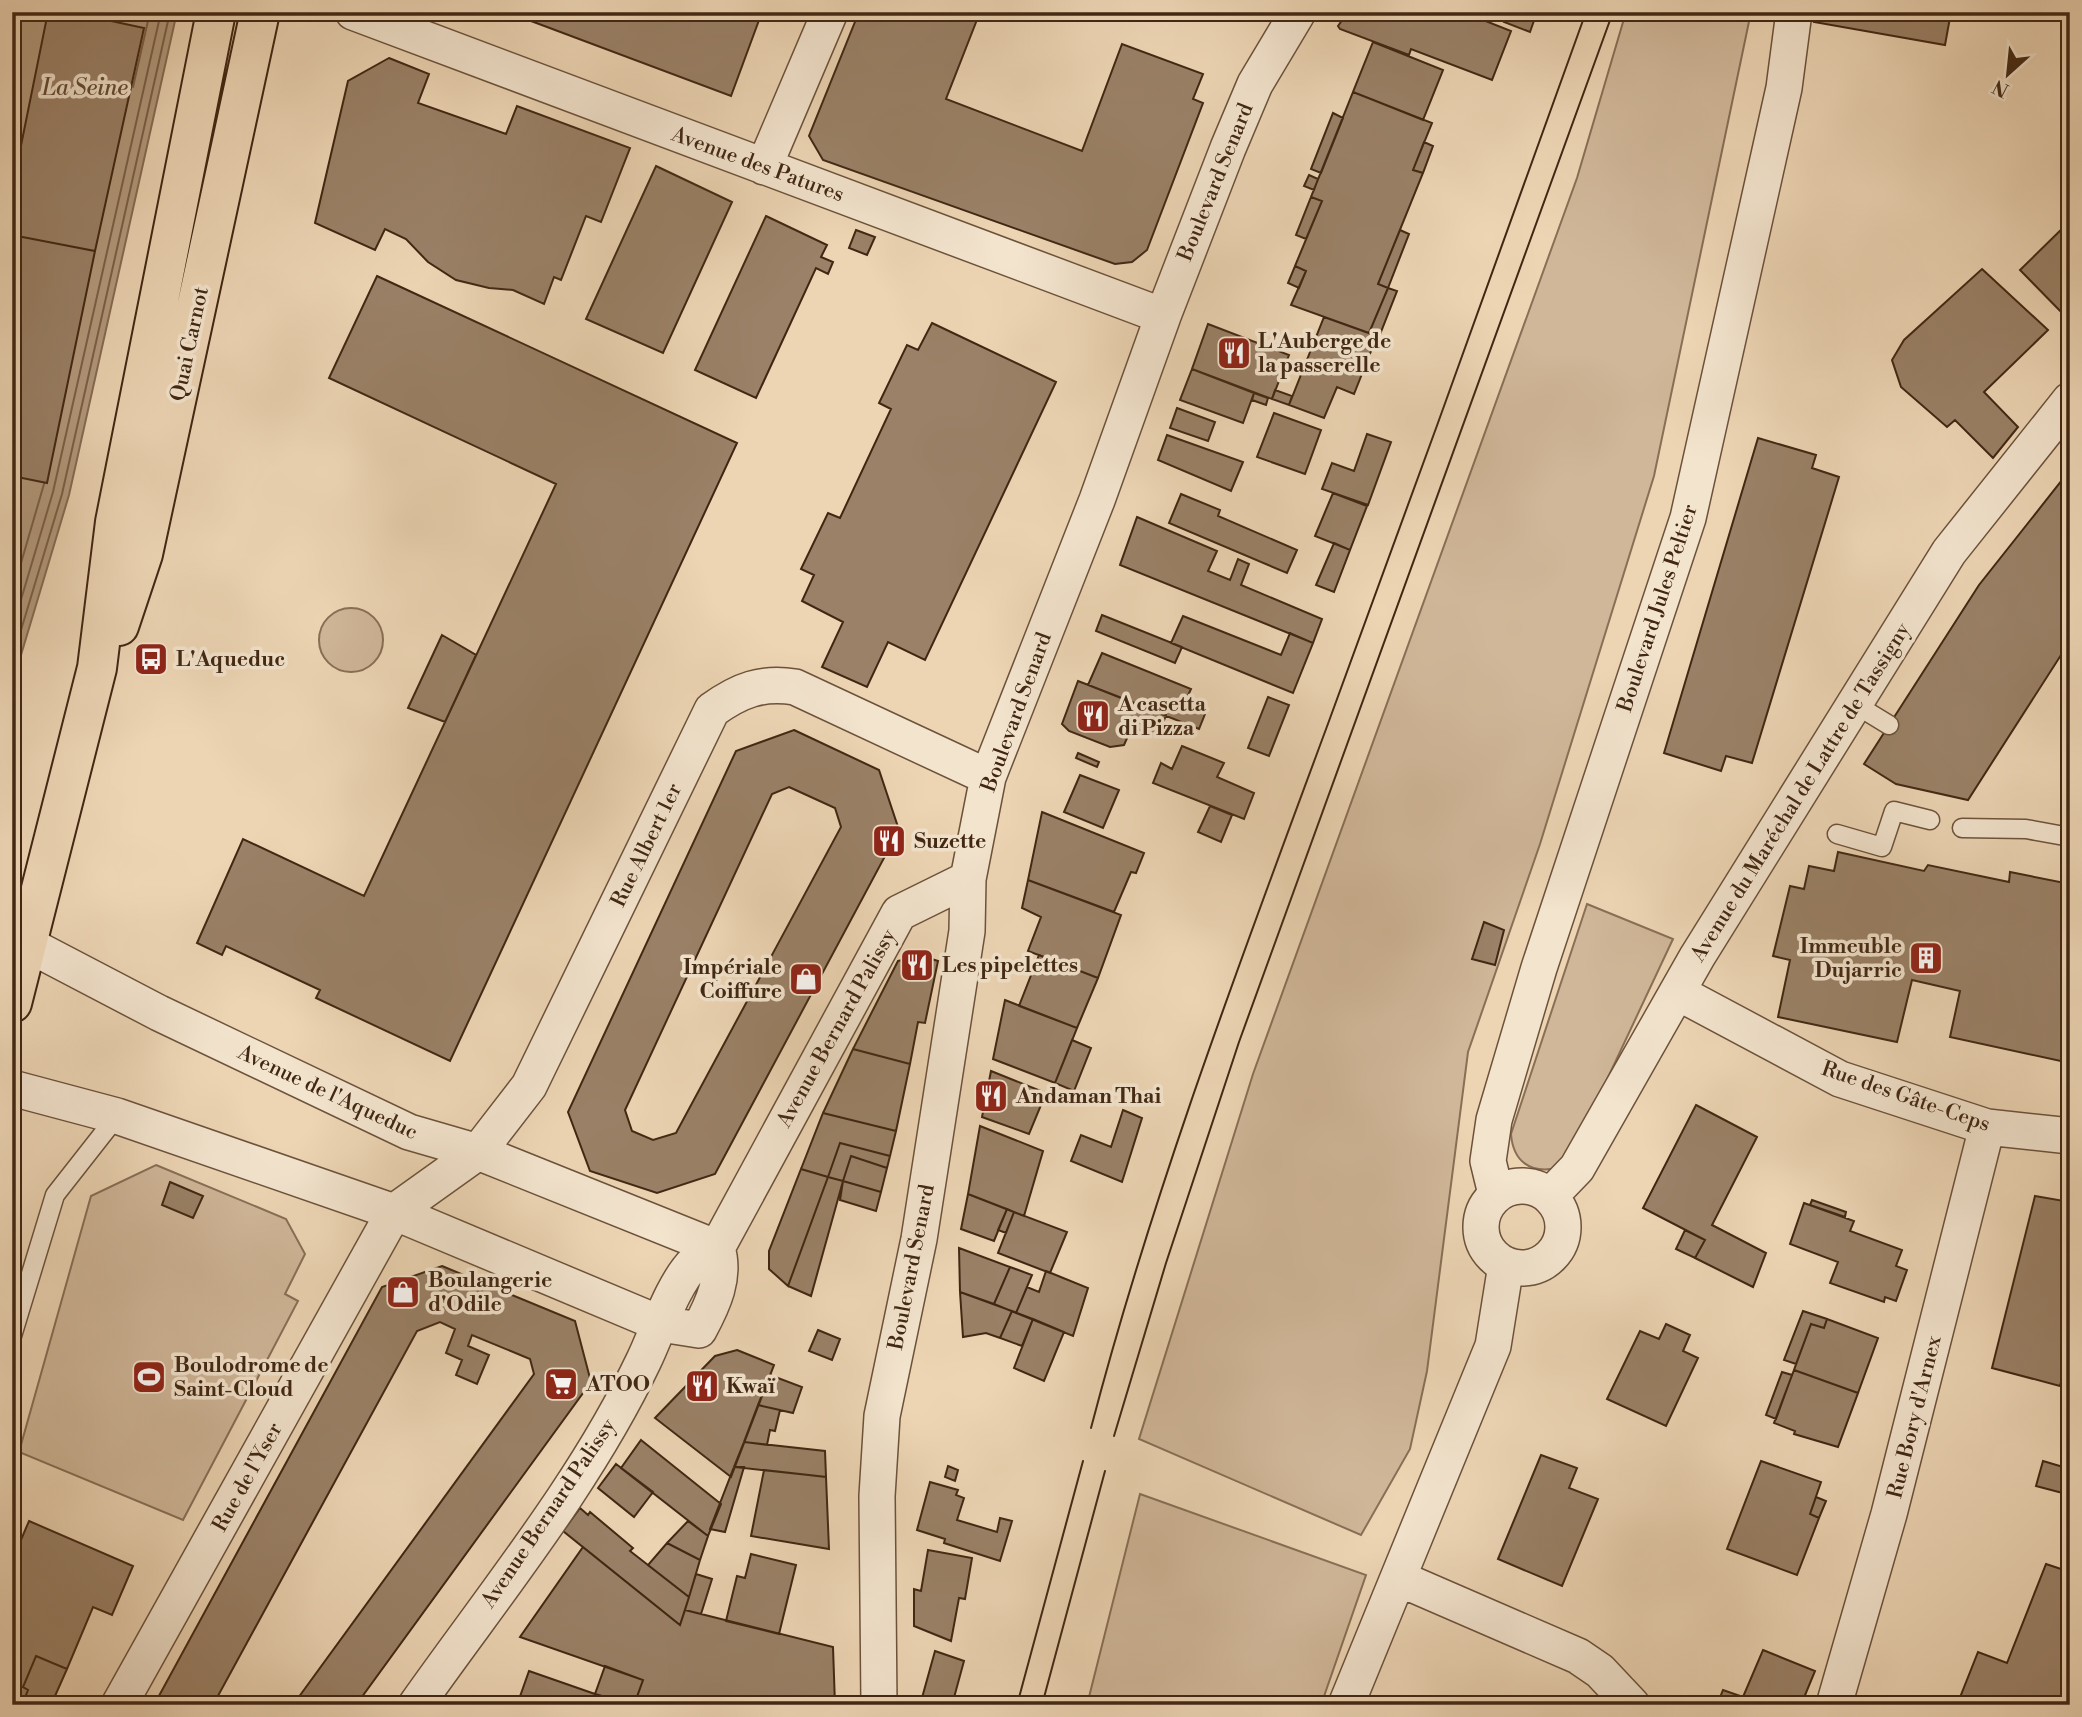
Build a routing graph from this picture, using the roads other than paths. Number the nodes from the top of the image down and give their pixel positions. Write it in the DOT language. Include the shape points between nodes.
graph roads {
  1 [pos="216,12"];
  2 [pos="260,12"];
  3 [pos="352,12"];
  4 [pos="830,12"];
  5 [pos="1298,12"];
  6 [pos="1794,12"];
  7 [pos="764,167"];
  8 [pos="1163,316"];
  9 [pos="2070,400"];
  10 [pos="97,668"];
  11 [pos="1853,703"];
  12 [pos="1889,725"];
  13 [pos="988,777"];
  14 [pos="1930,820"];
  15 [pos="1962,828"];
  16 [pos="1837,834"];
  17 [pos="2070,837"];
  18 [pos="968,878"];
  19 [pos="27,944"];
  20 [pos="1676,992"];
  21 [pos="12,1003"];
  22 [pos="12,1088"];
  23 [pos="117,1116"];
  24 [pos="1987,1127"];
  25 [pos="2070,1136"];
  26 [pos="478,1152"];
  27 [pos="1496,1194"];
  28 [pos="1550,1196"];
  29 [pos="394,1212"];
  30 [pos="718,1248"];
  31 [pos="1506,1265"];
  32 [pos="661,1324"];
  33 [pos="12,1336"];
  34 [pos="1398,1578"];
  35 [pos="119,1705"];
  36 [pos="415,1705"];
  37 [pos="879,1705"];
  38 [pos="1346,1705"];
  39 [pos="1632,1705"];
  40 [pos="1834,1705"];
  1 -- 10 [label="main road, Quai Carnot" via="115,522"];
  2 -- 10 [label="main road, Quai Carnot" via="143,554 112,646"];
  3 -- 7 [label="street, Avenue des Patures"];
  4 -- 7 [label="street"];
  5 -- 8 [label="street, Boulevard Senard" via="1255,83"];
  6 -- 27 [label="street, Boulevard Jules Peltier" via="1784,88 1688,518 1539,968 1494,1121 1488,1161"];
  7 -- 8 [label="street, Avenue des Patures"];
  8 -- 13 [label="street, Boulevard Senard" via="1097,500"];
  9 -- 11 [label="street, Avenue du Maréchal de Lattre de Tassigny" via="1950,552"];
  10 -- 19 [label="main road, Quai Carnot"];
  11 -- 12 [label="lane"];
  11 -- 20 [label="street, Avenue du Maréchal de Lattre de Tassigny"];
  13 -- 18 [label="street, Boulevard Senard"];
  13 -- 26 [label="street, Rue Albert 1er" via="795,687 750,687 712,710 529,1086"];
  14 -- 16 [label="lane" via="1894,811 1882,847"];
  15 -- 17 [label="lane" via="2026,829"];
  18 -- 30 [label="street, Avenue Bernard Palissy" via="899,913"];
  18 -- 37 [label="street, Boulevard Senard" via="967,931 919,1239 882,1416 877,1496"];
  19 -- 21 [label="main road, Quai Carnot"];
  19 -- 26 [label="street, Avenue de l'Aqueduc" via="159,1013 409,1132"];
  20 -- 24 [label="street, Rue des Gâte-Ceps" via="1840,1079"];
  20 -- 28 [label="street, Avenue du Maréchal de Lattre de Tassigny" via="1577,1168"];
  22 -- 23 [label="street"];
  23 -- 29 [label="street"];
  23 -- 33 [label="lane" via="55,1195"];
  24 -- 25 [label="street, Rue des Gâte-Ceps"];
  24 -- 40 [label="street, Rue Bory d'Arnex" via="1889,1514"];
  26 -- 29 [label="street, Rue Albert 1er"];
  26 -- 30 [label="street, Avenue de l'Aqueduc"];
  27 -- 28 [label="street" via="1523,1185"];
  27 -- 31 [label="street" via="1481,1218 1480,1233 1494,1257"];
  28 -- 31 [label="street" via="1558,1206 1564,1231 1553,1254 1531,1267"];
  29 -- 32 [label="street"];
  29 -- 35 [label="street, Rue de l'Yser"];
  30 -- 32 [label="street, Avenue Bernard Palissy" via="695,1261"];
  30 -- 32 [label="street, Avenue Bernard Palissy" via="723,1267 699,1330"];
  31 -- 34 [label="street" via="1493,1346"];
  32 -- 36 [label="street, Avenue Bernard Palissy" via="596,1451"];
  34 -- 38 [label="street"];
  34 -- 39 [label="street" via="1578,1656 1608,1677"];
}
